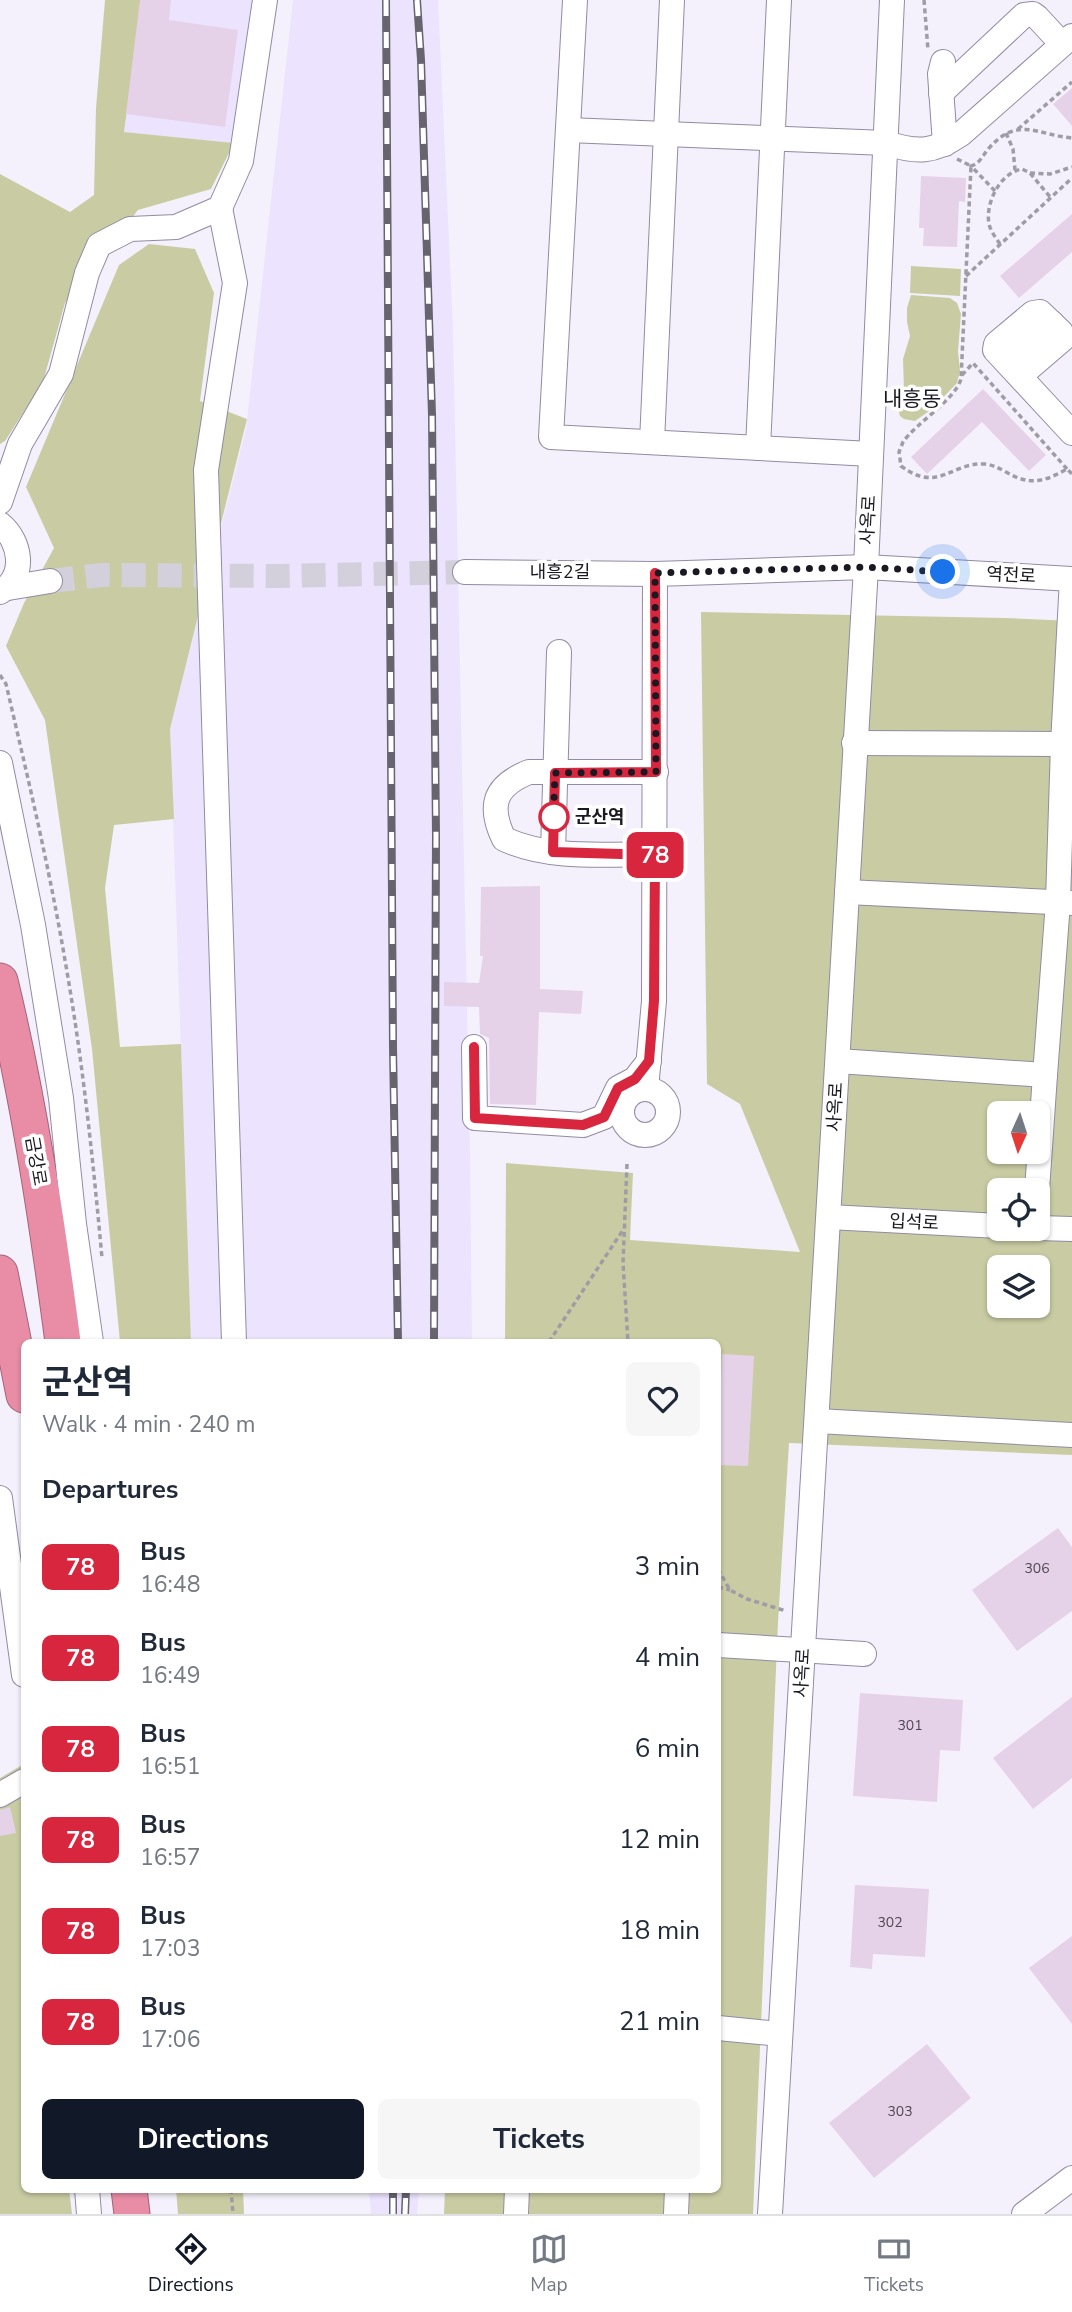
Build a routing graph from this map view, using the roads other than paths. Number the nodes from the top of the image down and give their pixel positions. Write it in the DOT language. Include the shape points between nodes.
graph roads {
  1 [pos="265,0"];
  2 [pos="575,0"];
  3 [pos="672,0"];
  4 [pos="779,0"];
  5 [pos="892,0"];
  6 [pos="1067,40"];
  7 [pos="943,62"];
  8 [pos="941,93"];
  9 [pos="568,130"];
  10 [pos="666,135"];
  11 [pos="772,140"];
  12 [pos="886,143"];
  13 [pos="948,148"];
  14 [pos="220,208"];
  15 [pos="1013,369"];
  16 [pos="1063,407"];
  17 [pos="1072,433"];
  18 [pos="652,442"];
  19 [pos="758,448"];
  20 [pos="871,454"];
  21 [pos="8,460"];
  22 [pos="0,502"];
  23 [pos="0,524"];
  24 [pos="19,556"];
  25 [pos="866,567"];
  26 [pos="465,572"];
  27 [pos="655,573"];
  28 [pos="1072,579"];
  29 [pos="4,590"];
  30 [pos="559,652"];
  31 [pos="854,743"];
  32 [pos="1063,744"];
  33 [pos="0,763"];
  34 [pos="656,772"];
  35 [pos="555,773"];
  36 [pos="553,852"];
  37 [pos="655,855"];
  38 [pos="846,892"];
  39 [pos="1065,903"];
  40 [pos="0,981"];
  41 [pos="474,1047"];
  42 [pos="649,1061"];
  43 [pos="838,1061"];
  44 [pos="1045,1074"];
  45 [pos="0,1082"];
  46 [pos="646,1089"];
  47 [pos="1043,1101"];
  48 [pos="829,1217"];
  49 [pos="987,1225"];
  50 [pos="1050,1228"];
  51 [pos="1072,1229"];
  52 [pos="0,1273"];
  53 [pos="41,1339"];
  54 [pos="63,1339"];
  55 [pos="91,1339"];
  56 [pos="234,1339"];
  57 [pos="21,1380"];
  58 [pos="817,1421"];
  59 [pos="1072,1434"];
  60 [pos="0,1498"];
  61 [pos="721,1646"];
  62 [pos="803,1651"];
  63 [pos="21,1653"];
  64 [pos="864,1654"];
  65 [pos="21,1783"];
  66 [pos="0,1795"];
  67 [pos="721,2028"];
  68 [pos="780,2034"];
  69 [pos="1072,2178"];
  70 [pos="87,2193"];
  71 [pos="129,2193"];
  72 [pos="153,2193"];
  73 [pos="517,2193"];
  74 [pos="677,2193"];
  75 [pos="89,2214"];
  76 [pos="132,2214"];
  77 [pos="155,2214"];
  78 [pos="516,2214"];
  79 [pos="676,2214"];
  80 [pos="770,2214"];
  81 [pos="1024,2214"];
  1 -- 14 [label="street" via="241,161"];
  2 -- 9 [label="street"];
  3 -- 10 [label="street"];
  4 -- 11 [label="street"];
  5 -- 12 [label="street, 사옥로"];
  6 -- 8 [label="street" via="1033,14 1024,15"];
  6 -- 13 [label="street"];
  7 -- 8 [label="street"];
  8 -- 13 [label="street"];
  9 -- 10 [label="street"];
  9 -- 18 [label="street" via="551,437"];
  10 -- 11 [label="street"];
  10 -- 18 [label="street"];
  11 -- 12 [label="street"];
  11 -- 19 [label="street"];
  12 -- 13 [label="street" via="905,149"];
  12 -- 20 [label="street, 사옥로"];
  14 -- 21 [label="street" via="176,227 130,229 99,245 87,273 61,374"];
  14 -- 56 [label="street" via="235,283 206,470"];
  15 -- 15 [label="street" via="1062,340 1063,335 1044,314 1036,311 996,344 995,350"];
  15 -- 16 [label="street"];
  16 -- 17 [label="street"];
  18 -- 19 [label="street"];
  19 -- 20 [label="street"];
  20 -- 25 [label="street, 사옥로"];
  21 -- 22 [label="street"];
  23 -- 24 [label="street" via="9,531"];
  24 -- 29 [label="street" via="18,569"];
  24 -- 29 [label="street" via="51,574"];
  25 -- 27 [label="street, 역전로"];
  25 -- 28 [label="street, 역전로"];
  25 -- 31 [label="street, 사옥로"];
  26 -- 27 [label="street, 내흥2길"];
  27 -- 34 [label="street"];
  28 -- 32 [label="street"];
  30 -- 35 [label="street"];
  31 -- 32 [label="street"];
  31 -- 38 [label="street, 사옥로"];
  32 -- 39 [label="street"];
  33 -- 55 [label="street" via="61,1098"];
  34 -- 35 [label="street"];
  34 -- 37 [label="street"];
  35 -- 36 [label="street"];
  35 -- 36 [label="street" via="529,772 513,778 496,802 495,820 504,839 524,848"];
  36 -- 37 [label="street"];
  37 -- 42 [label="street"];
  38 -- 39 [label="street"];
  38 -- 43 [label="street, 사옥로"];
  39 -- 44 [label="street"];
  40 -- 54 [label="highway, 금강로" via="37,1162"];
  41 -- 42 [label="street" via="475,1118 583,1125 604,1117 618,1088 635,1079"];
  42 -- 46 [label="street"];
  43 -- 44 [label="street"];
  43 -- 48 [label="street, 사옥로"];
  44 -- 47 [label="street"];
  45 -- 53 [label="highway, 금강로"];
  48 -- 49 [label="street, 입석로"];
  48 -- 58 [label="street, 사옥로"];
  50 -- 51 [label="street"];
  52 -- 57 [label="highway"];
  58 -- 59 [label="street"];
  58 -- 62 [label="street, 사옥로"];
  60 -- 63 [label="street"];
  61 -- 62 [label="street"];
  62 -- 64 [label="street"];
  62 -- 68 [label="street, 사옥로"];
  65 -- 66 [label="street"];
  67 -- 68 [label="street"];
  68 -- 80 [label="street, 사옥로"];
  69 -- 81 [label="street"];
  70 -- 75 [label="street"];
  71 -- 76 [label="highway"];
  72 -- 77 [label="highway"];
  73 -- 78 [label="street"];
  74 -- 79 [label="street"];
}
